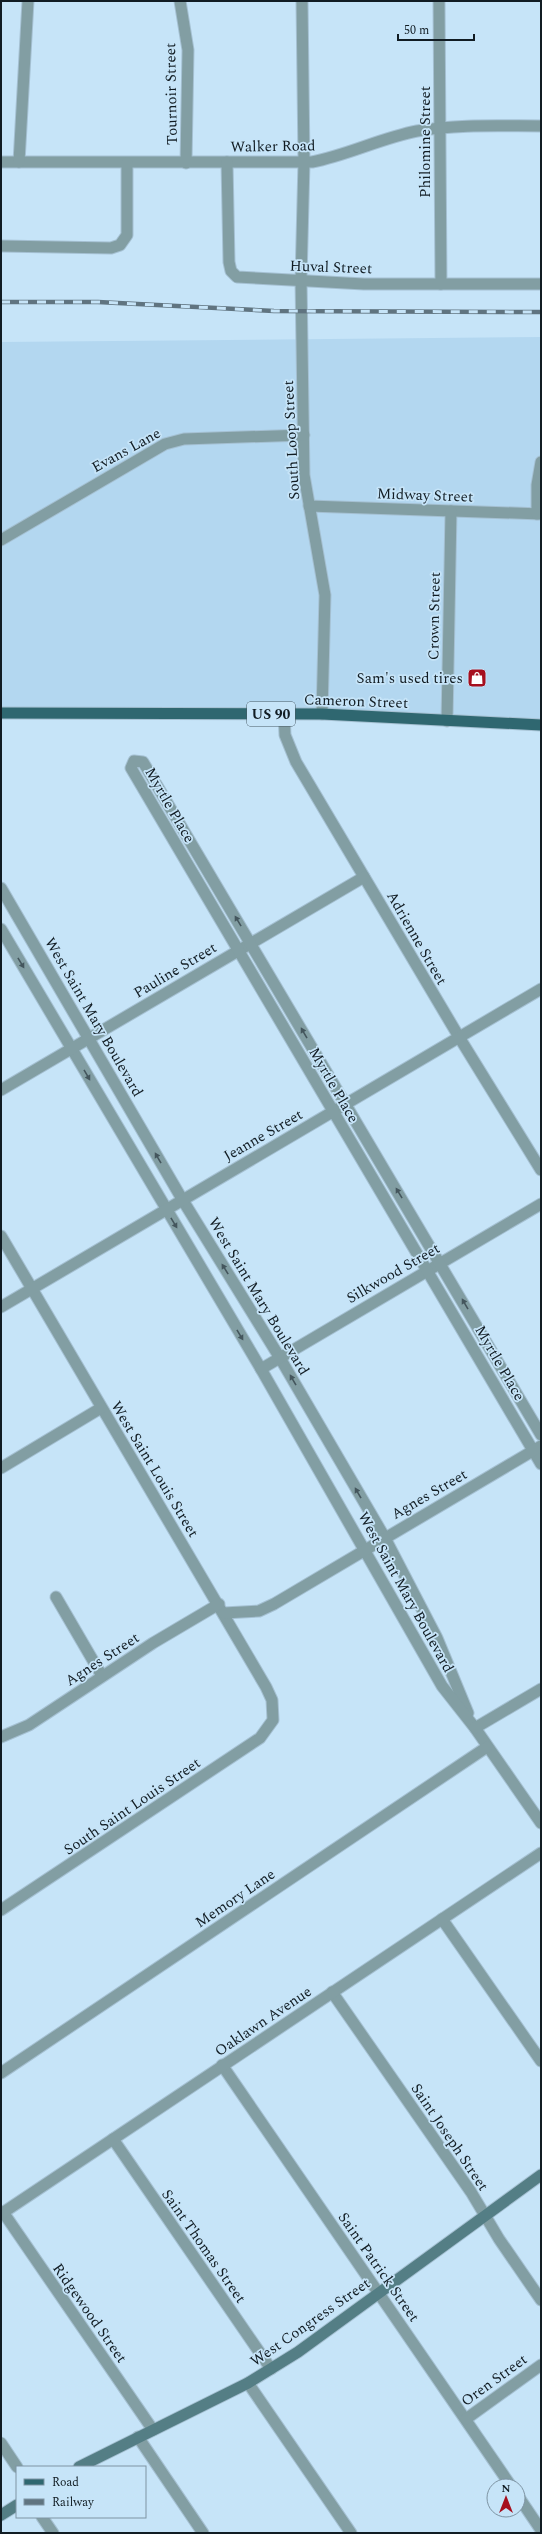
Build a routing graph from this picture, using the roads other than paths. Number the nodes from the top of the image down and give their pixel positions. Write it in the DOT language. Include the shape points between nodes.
graph roads {
  1 [pos="28,1"];
  2 [pos="180,1"];
  3 [pos="302,1"];
  4 [pos="439,1"];
  5 [pos="541,126"];
  6 [pos="439,128"];
  7 [pos="1,162"];
  8 [pos="19,162"];
  9 [pos="227,162"];
  10 [pos="304,162"];
  11 [pos="127,163"];
  12 [pos="186,163"];
  13 [pos="1,246"];
  14 [pos="301,280"];
  15 [pos="441,284"];
  16 [pos="541,284"];
  17 [pos="304,435"];
  18 [pos="541,462"];
  19 [pos="309,506"];
  20 [pos="451,511"];
  21 [pos="539,514"];
  22 [pos="3,536"];
  23 [pos="1,712"];
  24 [pos="284,714"];
  25 [pos="322,714"];
  26 [pos="447,721"];
  27 [pos="541,725"];
  28 [pos="364,877"];
  29 [pos="1,888"];
  30 [pos="1,929"];
  31 [pos="251,943"];
  32 [pos="238,950"];
  33 [pos="541,989"];
  34 [pos="458,1037"];
  35 [pos="90,1038"];
  36 [pos="72,1048"];
  37 [pos="1,1090"];
  38 [pos="345,1104"];
  39 [pos="332,1112"];
  40 [pos="541,1170"];
  41 [pos="182,1199"];
  42 [pos="541,1204"];
  43 [pos="166,1210"];
  44 [pos="1,1236"];
  45 [pos="441,1263"];
  46 [pos="428,1270"];
  47 [pos="32,1289"];
  48 [pos="1,1307"];
  49 [pos="280,1358"];
  50 [pos="261,1369"];
  51 [pos="101,1408"];
  52 [pos="541,1435"];
  53 [pos="537,1449"];
  54 [pos="541,1464"];
  55 [pos="1,1468"];
  56 [pos="385,1538"];
  57 [pos="366,1549"];
  58 [pos="56,1597"];
  59 [pos="222,1608"];
  60 [pos="102,1676"];
  61 [pos="541,1689"];
  62 [pos="273,1720"];
  63 [pos="475,1728"];
  64 [pos="1,1737"];
  65 [pos="487,1747"];
  66 [pos="541,1823"];
  67 [pos="541,1854"];
  68 [pos="3,1906"];
  69 [pos="442,1919"];
  70 [pos="332,1992"];
  71 [pos="541,2061"];
  72 [pos="222,2066"];
  73 [pos="1,2073"];
  74 [pos="113,2139"];
  75 [pos="541,2175"];
  76 [pos="2,2213"];
  77 [pos="485,2216"];
  78 [pos="379,2292"];
  79 [pos="541,2300"];
  80 [pos="541,2365"];
  81 [pos="271,2369"];
  82 [pos="248,2383"];
  83 [pos="466,2419"];
  84 [pos="153,2430"];
  85 [pos="138,2437"];
  86 [pos="1,2444"];
  87 [pos="16,2466"];
  88 [pos="81,2466"];
  89 [pos="506,2478"];
  90 [pos="16,2506"];
  91 [pos="526,2508"];
  92 [pos="1,2515"];
  93 [pos="43,2518"];
  94 [pos="541,2530"];
  95 [pos="53,2533"];
  96 [pos="203,2533"];
  97 [pos="351,2533"];
  1 -- 8 [label="street"];
  2 -- 12 [label="street, Tournoir Street" via="188,50"];
  3 -- 10 [label="street, South Loop Street"];
  4 -- 6 [label="street, Philomine Street"];
  5 -- 6 [label="street, Walker Road"];
  6 -- 10 [label="street, Walker Road" via="400,135 334,158"];
  6 -- 15 [label="street, Philomine Street"];
  7 -- 8 [label="street, Walker Road"];
  8 -- 11 [label="street, Walker Road"];
  9 -- 10 [label="street, Walker Road"];
  9 -- 12 [label="street, Walker Road"];
  9 -- 14 [label="street, Huval Street" via="229,262 233,275 245,279"];
  10 -- 14 [label="street, South Loop Street"];
  11 -- 12 [label="street, Walker Road"];
  11 -- 13 [label="street" via="127,234 124,242 111,248"];
  14 -- 15 [label="street, Huval Street" via="364,284"];
  14 -- 17 [label="street, South Loop Street"];
  15 -- 16 [label="street, Huval Street"];
  17 -- 19 [label="street, South Loop Street" via="304,475"];
  17 -- 22 [label="street, Evans Lane" via="184,439 165,444"];
  18 -- 21 [label="street" via="537,485"];
  19 -- 20 [label="street, Midway Street"];
  19 -- 25 [label="street, South Loop Street" via="325,594"];
  20 -- 21 [label="street, Midway Street"];
  20 -- 26 [label="street, Crown Street"];
  23 -- 24 [label="main road, Cameron Street / US 90"];
  24 -- 25 [label="main road, Cameron Street / US 90"];
  24 -- 28 [label="street, Adrienne Street" via="285,735 296,762"];
  25 -- 26 [label="main road, Cameron Street / US 90"];
  26 -- 27 [label="main road, Cameron Street / US 90"];
  28 -- 31 [label="street, Pauline Street"];
  28 -- 34 [label="street, Adrienne Street"];
  29 -- 35 [label="street, West Saint Mary Boulevard"];
  30 -- 36 [label="street, West Saint Mary Boulevard, one-way"];
  31 -- 32 [label="street, Pauline Street"];
  31 -- 32 [label="street, Myrtle Place, one-way" via="143,762 134,761 131,768"];
  38 -- 31 [label="street, Myrtle Place, one-way"];
  32 -- 35 [label="street, Pauline Street"];
  32 -- 39 [label="street, Myrtle Place"];
  33 -- 34 [label="street, Jeanne Street"];
  34 -- 38 [label="street, Jeanne Street"];
  34 -- 40 [label="street, Adrienne Street"];
  35 -- 36 [label="street, Pauline Street"];
  41 -- 35 [label="street, West Saint Mary Boulevard, one-way"];
  36 -- 37 [label="street, Pauline Street"];
  36 -- 43 [label="street, West Saint Mary Boulevard, one-way"];
  38 -- 39 [label="street, Jeanne Street"];
  45 -- 38 [label="street, Myrtle Place, one-way"];
  39 -- 41 [label="street, Jeanne Street"];
  39 -- 46 [label="street, Myrtle Place"];
  41 -- 43 [label="street, Jeanne Street"];
  49 -- 41 [label="street, West Saint Mary Boulevard, one-way"];
  42 -- 45 [label="street, Silkwood Street"];
  43 -- 47 [label="street, Jeanne Street"];
  43 -- 50 [label="street, West Saint Mary Boulevard, one-way"];
  44 -- 47 [label="street, West Saint Louis Street"];
  45 -- 46 [label="street, Silkwood Street"];
  52 -- 45 [label="street, Myrtle Place, one-way"];
  46 -- 49 [label="street, Silkwood Street"];
  46 -- 53 [label="street, Myrtle Place"];
  47 -- 48 [label="street, Jeanne Street"];
  47 -- 51 [label="street, West Saint Louis Street"];
  49 -- 50 [label="street, Silkwood Street"];
  56 -- 49 [label="street, West Saint Mary Boulevard, one-way"];
  50 -- 57 [label="street, West Saint Mary Boulevard"];
  51 -- 55 [label="street"];
  51 -- 59 [label="street, West Saint Louis Street"];
  53 -- 54 [label="street, Myrtle Place"];
  53 -- 56 [label="street, Agnes Street"];
  56 -- 57 [label="street, Agnes Street"];
  56 -- 63 [label="street, West Saint Mary Boulevard" via="437,1638"];
  57 -- 59 [label="street, Agnes Street" via="274,1604 259,1610"];
  57 -- 63 [label="street, West Saint Mary Boulevard" via="404,1623 442,1686"];
  58 -- 60 [label="street"];
  59 -- 60 [label="street, Agnes Street"];
  59 -- 62 [label="street, West Saint Louis Street" via="266,1686 272,1700"];
  60 -- 64 [label="street, Agnes Street" via="28,1725"];
  61 -- 63 [label="street"];
  62 -- 68 [label="street, South Saint Louis Street" via="260,1738"];
  63 -- 65 [label="street, West Saint Mary Boulevard"];
  65 -- 66 [label="street, West Saint Mary Boulevard"];
  65 -- 73 [label="street, Memory Lane"];
  67 -- 69 [label="street, Oaklawn Avenue"];
  69 -- 70 [label="street, Oaklawn Avenue"];
  69 -- 71 [label="street"];
  70 -- 72 [label="street, Oaklawn Avenue"];
  70 -- 77 [label="street, Saint Joseph Street"];
  72 -- 74 [label="street, Oaklawn Avenue"];
  72 -- 78 [label="street, Saint Patrick Street"];
  74 -- 76 [label="street, Oaklawn Avenue"];
  74 -- 81 [label="street, Saint Thomas Street"];
  75 -- 77 [label="main road, West Congress Street"];
  76 -- 84 [label="street, Ridgewood Street"];
  77 -- 78 [label="main road, West Congress Street"];
  77 -- 79 [label="street, Saint Joseph Street"];
  78 -- 81 [label="main road, West Congress Street"];
  78 -- 83 [label="street, Saint Patrick Street"];
  80 -- 83 [label="street, Oren Street"];
  81 -- 82 [label="main road, West Congress Street"];
  82 -- 84 [label="main road, West Congress Street"];
  82 -- 97 [label="street"];
  83 -- 89 [label="street, Saint Patrick Street"];
  84 -- 85 [label="main road, West Congress Street"];
  85 -- 88 [label="main road, West Congress Street"];
  85 -- 96 [label="street"];
  86 -- 87 [label="street"];
  90 -- 92 [label="main road"];
  91 -- 94 [label="street"];
  93 -- 95 [label="street"];
}
